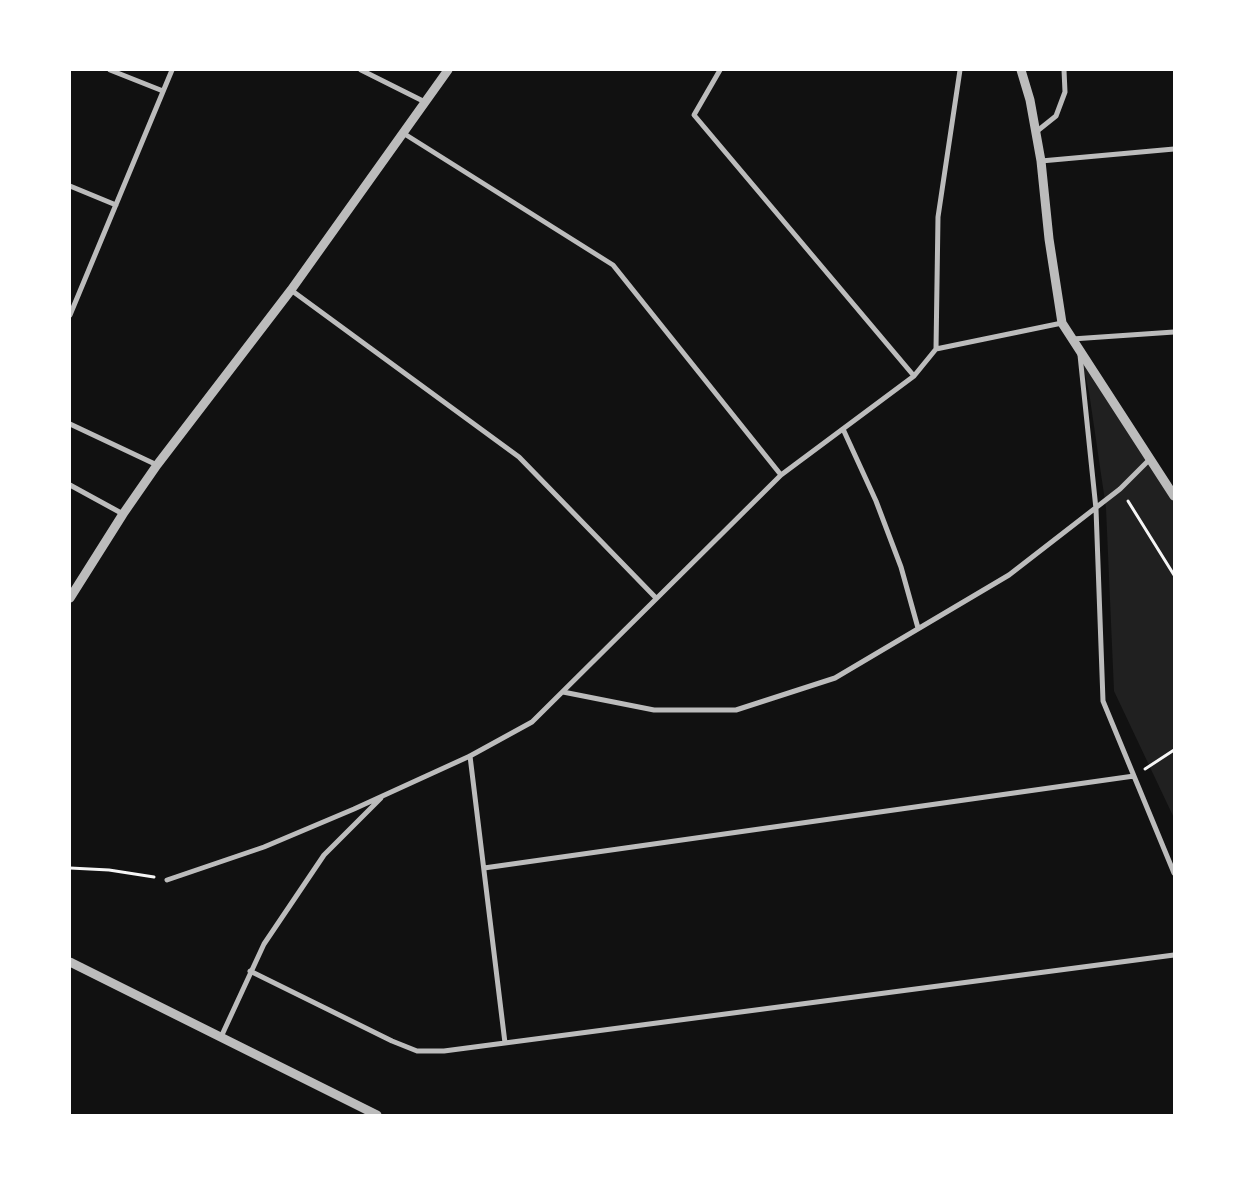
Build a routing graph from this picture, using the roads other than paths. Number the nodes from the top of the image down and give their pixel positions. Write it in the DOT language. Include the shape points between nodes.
graph roads {
  1 [pos="110,70"];
  2 [pos="172,70"];
  3 [pos="361,70"];
  4 [pos="448,70"];
  5 [pos="720,70"];
  6 [pos="960,70"];
  7 [pos="1021,70"];
  8 [pos="1064,70"];
  9 [pos="162,92"];
  10 [pos="425,102"];
  11 [pos="1036,132"];
  12 [pos="404,133"];
  13 [pos="1174,150"];
  14 [pos="1041,161"];
  15 [pos="70,186"];
  16 [pos="116,205"];
  17 [pos="291,290"];
  18 [pos="72,304"];
  19 [pos="70,314"];
  20 [pos="1062,323"];
  21 [pos="1174,332"];
  22 [pos="1071,339"];
  23 [pos="936,349"];
  24 [pos="1080,352"];
  25 [pos="914,376"];
  26 [pos="70,424"];
  27 [pos="842,429"];
  28 [pos="1150,459"];
  29 [pos="157,465"];
  30 [pos="781,475"];
  31 [pos="70,485"];
  32 [pos="1174,496"];
  33 [pos="1096,509"];
  34 [pos="123,514"];
  35 [pos="70,598"];
  36 [pos="656,598"];
  37 [pos="918,628"];
  38 [pos="563,692"];
  39 [pos="470,756"];
  40 [pos="1134,776"];
  41 [pos="383,796"];
  42 [pos="484,868"];
  43 [pos="1174,873"];
  44 [pos="166,880"];
  45 [pos="1174,956"];
  46 [pos="70,962"];
  47 [pos="250,971"];
  48 [pos="221,1037"];
  49 [pos="506,1043"];
  50 [pos="377,1115"];
  1 -- 9 [label="street"];
  2 -- 9 [label="street"];
  3 -- 10 [label="street"];
  4 -- 10 [label="street"];
  5 -- 25 [label="street" via="694,115"];
  6 -- 23 [label="street" via="938,217"];
  7 -- 11 [label="street"];
  8 -- 11 [label="street" via="1065,92 1056,116"];
  9 -- 16 [label="street"];
  10 -- 12 [label="street"];
  11 -- 14 [label="street"];
  12 -- 17 [label="street"];
  12 -- 30 [label="street" via="613,264"];
  13 -- 14 [label="street"];
  14 -- 20 [label="street"];
  15 -- 16 [label="street"];
  16 -- 18 [label="street"];
  17 -- 29 [label="street"];
  17 -- 36 [label="street" via="519,457"];
  18 -- 19 [label="street"];
  20 -- 22 [label="street"];
  20 -- 23 [label="street"];
  21 -- 22 [label="street"];
  22 -- 24 [label="street"];
  23 -- 25 [label="street"];
  24 -- 28 [label="street"];
  24 -- 33 [label="street"];
  25 -- 27 [label="street"];
  26 -- 29 [label="street"];
  27 -- 30 [label="street"];
  27 -- 37 [label="street" via="876,502 901,567"];
  28 -- 32 [label="street"];
  28 -- 33 [label="street"];
  29 -- 34 [label="street"];
  30 -- 36 [label="street"];
  31 -- 34 [label="street"];
  33 -- 37 [label="street" via="1009,575"];
  33 -- 40 [label="street" via="1103,701"];
  34 -- 35 [label="street"];
  36 -- 38 [label="street"];
  37 -- 38 [label="street" via="835,678 736,710 654,710"];
  38 -- 39 [label="street" via="532,722"];
  39 -- 41 [label="street"];
  39 -- 42 [label="street"];
  40 -- 42 [label="street"];
  40 -- 43 [label="street"];
  41 -- 44 [label="street" via="264,847"];
  41 -- 47 [label="street" via="324,855 264,944"];
  42 -- 49 [label="street"];
  45 -- 49 [label="street"];
  46 -- 48 [label="street"];
  47 -- 48 [label="street"];
  47 -- 49 [label="street" via="417,1051"];
  48 -- 50 [label="street"];
}
